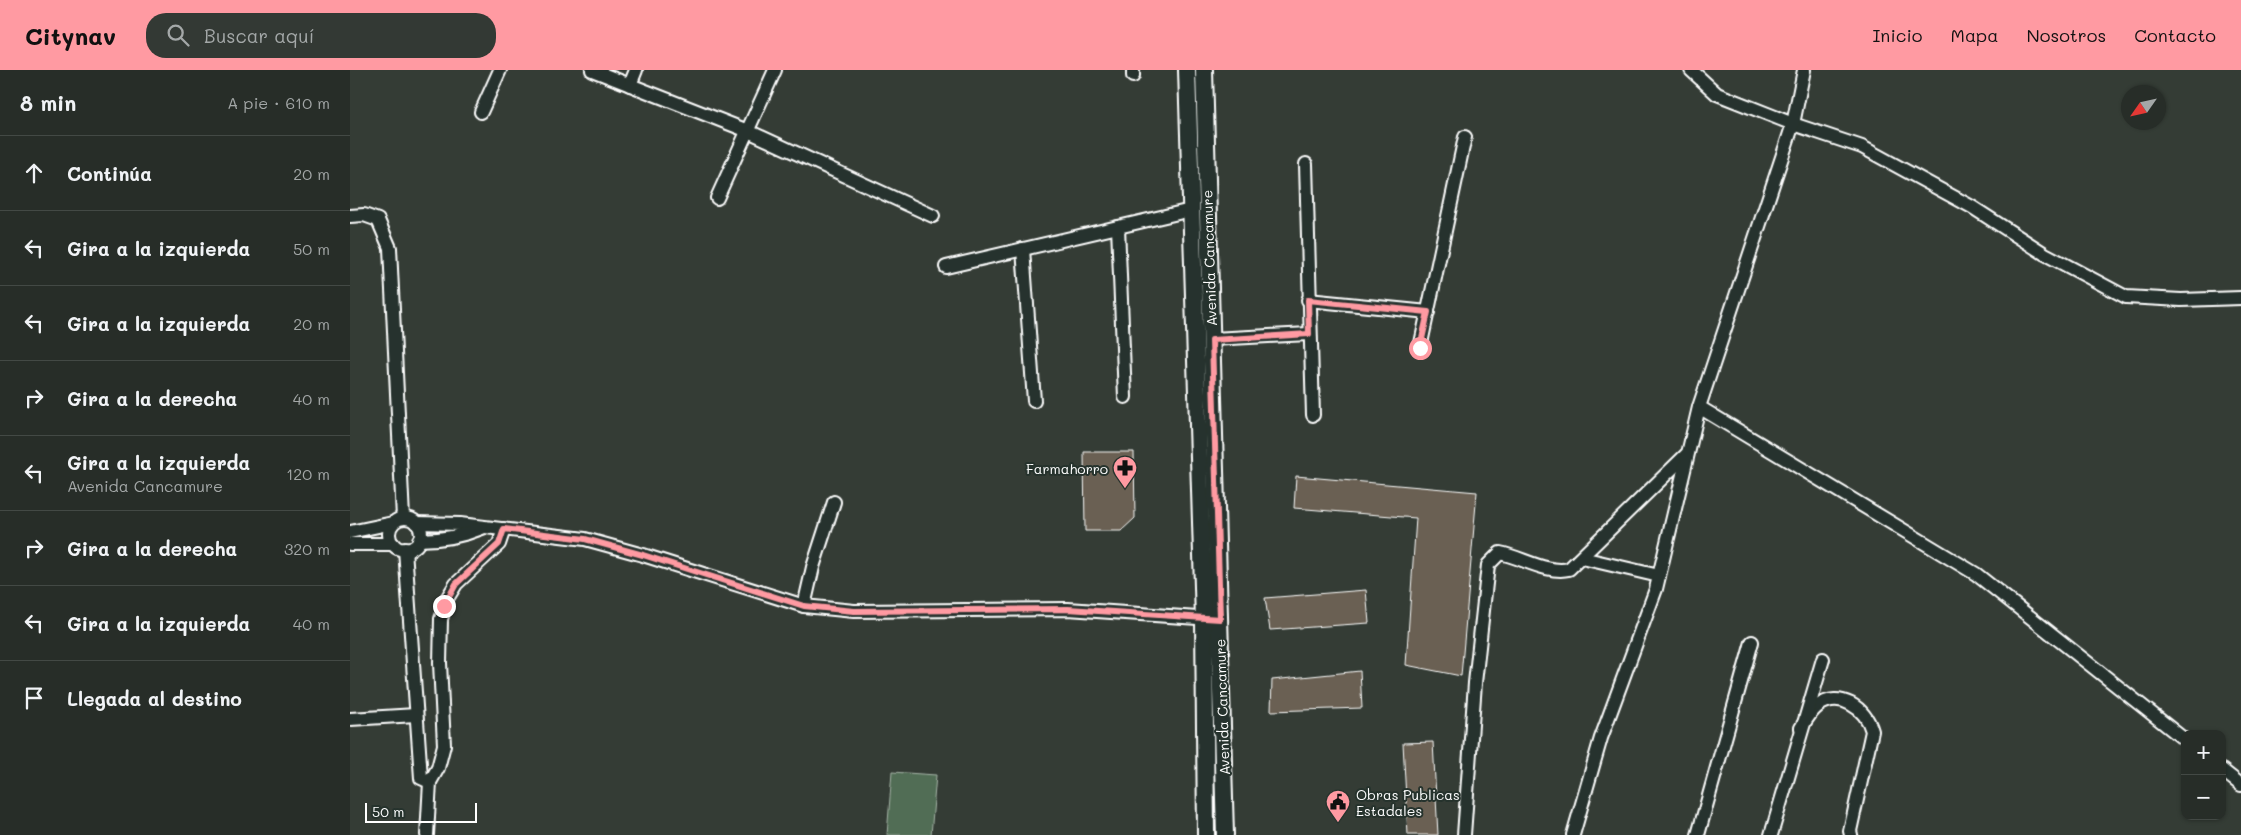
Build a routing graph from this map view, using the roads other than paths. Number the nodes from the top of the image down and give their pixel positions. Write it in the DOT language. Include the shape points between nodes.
graph roads {
  1 [pos="500,70"];
  2 [pos="592,70"];
  3 [pos="636,70"];
  4 [pos="775,70"];
  5 [pos="1187,70"];
  6 [pos="1204,70"];
  7 [pos="1691,70"];
  8 [pos="1804,70"];
  9 [pos="630,85"];
  10 [pos="481,112"];
  11 [pos="1793,124"];
  12 [pos="748,131"];
  13 [pos="1466,137"];
  14 [pos="1306,164"];
  15 [pos="717,198"];
  16 [pos="1191,210"];
  17 [pos="350,216"];
  18 [pos="933,216"];
  19 [pos="1118,227"];
  20 [pos="1023,249"];
  21 [pos="946,267"];
  22 [pos="2241,298"];
  23 [pos="1308,300"];
  24 [pos="1428,312"];
  25 [pos="1309,334"];
  26 [pos="1212,340"];
  27 [pos="1420,348"];
  28 [pos="1124,397"];
  29 [pos="1034,401"];
  30 [pos="1699,408"];
  31 [pos="1313,415"];
  32 [pos="1688,453"];
  33 [pos="834,502"];
  34 [pos="398,521"];
  35 [pos="416,524"];
  36 [pos="482,528"];
  37 [pos="504,529"];
  38 [pos="350,532"];
  39 [pos="419,540"];
  40 [pos="350,544"];
  41 [pos="399,547"];
  42 [pos="1582,558"];
  43 [pos="1660,576"];
  44 [pos="804,606"];
  45 [pos="1212,619"];
  46 [pos="1752,642"];
  47 [pos="1823,659"];
  48 [pos="416,715"];
  49 [pos="350,719"];
  50 [pos="1801,728"];
  51 [pos="2181,737"];
  52 [pos="2226,773"];
  53 [pos="430,782"];
  54 [pos="2241,785"];
  55 [pos="427,835"];
  56 [pos="1206,835"];
  57 [pos="1226,835"];
  58 [pos="1464,835"];
  59 [pos="1573,835"];
  60 [pos="1698,835"];
  61 [pos="1771,835"];
  62 [pos="1851,835"];
  1 -- 10 [label="street"];
  2 -- 9 [label="street"];
  3 -- 9 [label="street"];
  4 -- 12 [label="street"];
  5 -- 16 [label="main road, Avenida Cancamure"];
  6 -- 26 [label="main road, Avenida Cancamure"];
  7 -- 11 [label="street" via="1717,94"];
  8 -- 11 [label="street"];
  9 -- 12 [label="street"];
  11 -- 22 [label="street" via="1862,147 1972,207 2045,254 2126,297 2181,300"];
  11 -- 30 [label="street"];
  12 -- 15 [label="street"];
  12 -- 18 [label="street"];
  13 -- 24 [label="street"];
  14 -- 23 [label="street"];
  16 -- 19 [label="street"];
  16 -- 45 [label="main road, Avenida Cancamure"];
  17 -- 34 [label="street" via="364,215 378,220 390,248"];
  19 -- 20 [label="street"];
  19 -- 28 [label="street"];
  20 -- 21 [label="street"];
  20 -- 29 [label="street"];
  23 -- 24 [label="street"];
  23 -- 25 [label="street"];
  24 -- 27 [label="street"];
  25 -- 26 [label="street"];
  25 -- 31 [label="street"];
  26 -- 45 [label="main road, Avenida Cancamure"];
  30 -- 32 [label="street"];
  30 -- 51 [label="street" via="1976,574"];
  32 -- 42 [label="street"];
  32 -- 43 [label="street"];
  33 -- 44 [label="street"];
  34 -- 35 [label="street" via="412,520"];
  34 -- 38 [label="street"];
  34 -- 41 [label="street" via="389,534"];
  35 -- 36 [label="street" via="460,524"];
  35 -- 39 [label="street"];
  36 -- 37 [label="street"];
  36 -- 39 [label="street" via="462,536"];
  37 -- 44 [label="street" via="585,539"];
  37 -- 53 [label="street" via="499,544 456,584 442,612 439,629 444,745 438,768"];
  39 -- 41 [label="street" via="412,548"];
  40 -- 41 [label="street"];
  41 -- 48 [label="street"];
  42 -- 43 [label="street"];
  42 -- 58 [label="street" via="1562,571 1500,553 1488,565 1475,683"];
  43 -- 59 [label="street" via="1601,738"];
  44 -- 45 [label="street" via="854,611 1068,609"];
  45 -- 56 [label="main road, Avenida Cancamure"];
  45 -- 57 [label="main road, Avenida Cancamure"];
  46 -- 60 [label="street"];
  47 -- 50 [label="street"];
  48 -- 49 [label="street"];
  48 -- 53 [label="street" via="421,778"];
  50 -- 61 [label="street"];
  50 -- 62 [label="street" via="1818,706 1835,701 1853,704 1870,724 1872,731"];
  52 -- 54 [label="street"];
  53 -- 55 [label="street"];
}
